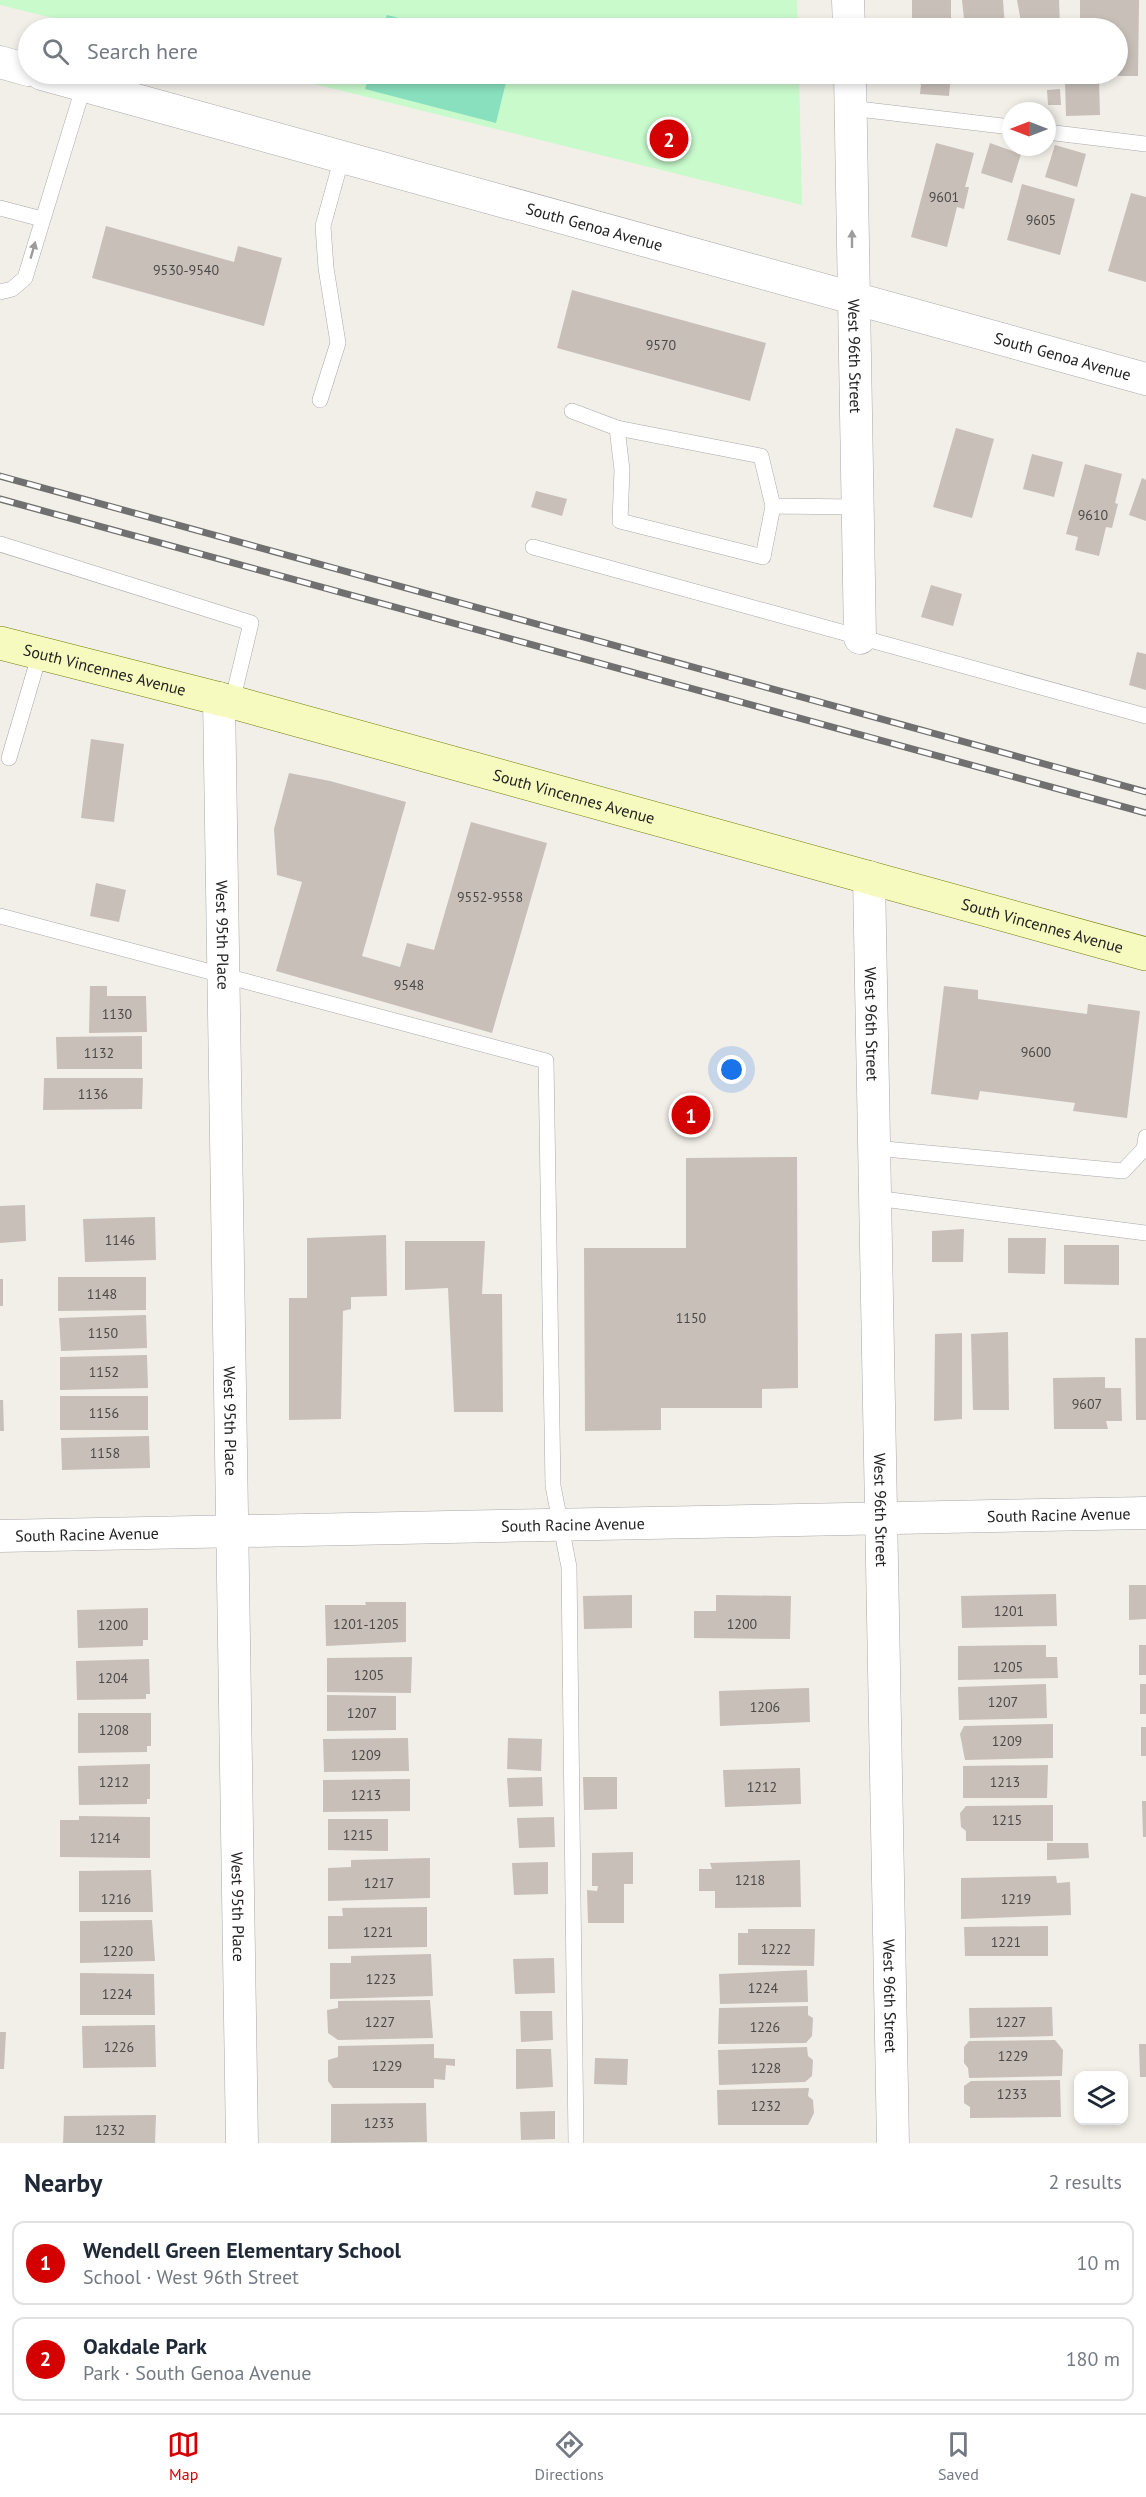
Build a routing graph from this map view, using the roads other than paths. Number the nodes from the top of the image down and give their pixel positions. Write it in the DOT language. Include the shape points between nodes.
graph roads {
  1 [pos="848,0"];
  2 [pos="849,18"];
  3 [pos="0,62"];
  4 [pos="18,67"];
  5 [pos="80,84"];
  6 [pos="850,84"];
  7 [pos="84,85"];
  8 [pos="850,108"];
  9 [pos="1002,126"];
  10 [pos="1056,133"];
  11 [pos="1146,144"];
  12 [pos="342,157"];
  13 [pos="0,208"];
  14 [pos="42,219"];
  15 [pos="0,292"];
  16 [pos="852,298"];
  17 [pos="1146,379"];
  18 [pos="320,400"];
  19 [pos="572,411"];
  20 [pos="617,428"];
  21 [pos="773,506"];
  22 [pos="858,507"];
  23 [pos="0,544"];
  24 [pos="533,547"];
  25 [pos="860,638"];
  26 [pos="0,643"];
  27 [pos="40,653"];
  28 [pos="225,700"];
  29 [pos="1146,716"];
  30 [pos="9,758"];
  31 [pos="869,877"];
  32 [pos="0,916"];
  33 [pos="1146,954"];
  34 [pos="223,975"];
  35 [pos="1146,1137"];
  36 [pos="874,1148"];
  37 [pos="875,1198"];
  38 [pos="1146,1233"];
  39 [pos="1146,1513"];
  40 [pos="881,1518"];
  41 [pos="560,1524"];
  42 [pos="232,1531"];
  43 [pos="0,1536"];
  44 [pos="242,2143"];
  45 [pos="576,2143"];
  46 [pos="893,2143"];
  1 -- 2 [label="street"];
  3 -- 4 [label="street"];
  5 -- 7 [label="street, South Genoa Avenue"];
  6 -- 8 [label="street, West 96th Street"];
  7 -- 12 [label="street, South Genoa Avenue"];
  7 -- 14 [label="lane"];
  8 -- 9 [label="lane"];
  16 -- 8 [label="street, West 96th Street, one-way"];
  10 -- 11 [label="lane"];
  12 -- 16 [label="street, South Genoa Avenue"];
  12 -- 18 [label="lane" via="323,226 338,343"];
  13 -- 14 [label="lane"];
  15 -- 14 [label="lane, one-way" via="12,289 25,278"];
  16 -- 17 [label="street, South Genoa Avenue"];
  16 -- 22 [label="street, West 96th Street"];
  19 -- 20 [label="lane"];
  20 -- 21 [label="lane" via="761,456"];
  20 -- 21 [label="lane" via="622,470 620,520 763,557"];
  21 -- 22 [label="lane"];
  22 -- 25 [label="street, West 96th Street"];
  23 -- 28 [label="lane" via="251,623"];
  24 -- 25 [label="lane"];
  25 -- 29 [label="lane"];
  26 -- 27 [label="main road, South Vincennes Avenue"];
  27 -- 28 [label="main road, South Vincennes Avenue"];
  27 -- 30 [label="lane"];
  28 -- 31 [label="main road, South Vincennes Avenue"];
  28 -- 34 [label="street, West 95th Place"];
  31 -- 33 [label="main road, South Vincennes Avenue"];
  31 -- 36 [label="street, West 96th Street"];
  32 -- 34 [label="lane"];
  34 -- 41 [label="lane" via="546,1061 552,1472"];
  34 -- 42 [label="street, West 95th Place"];
  35 -- 36 [label="lane" via="1144,1149 1123,1171"];
  36 -- 37 [label="street, West 96th Street"];
  37 -- 38 [label="lane"];
  37 -- 40 [label="street, West 96th Street"];
  39 -- 40 [label="street, South Racine Avenue"];
  40 -- 41 [label="street, South Racine Avenue"];
  40 -- 46 [label="street, West 96th Street"];
  41 -- 42 [label="street, South Racine Avenue"];
  41 -- 45 [label="lane" via="569,1567"];
  42 -- 43 [label="street, South Racine Avenue"];
  42 -- 44 [label="street, West 95th Place"];
}
